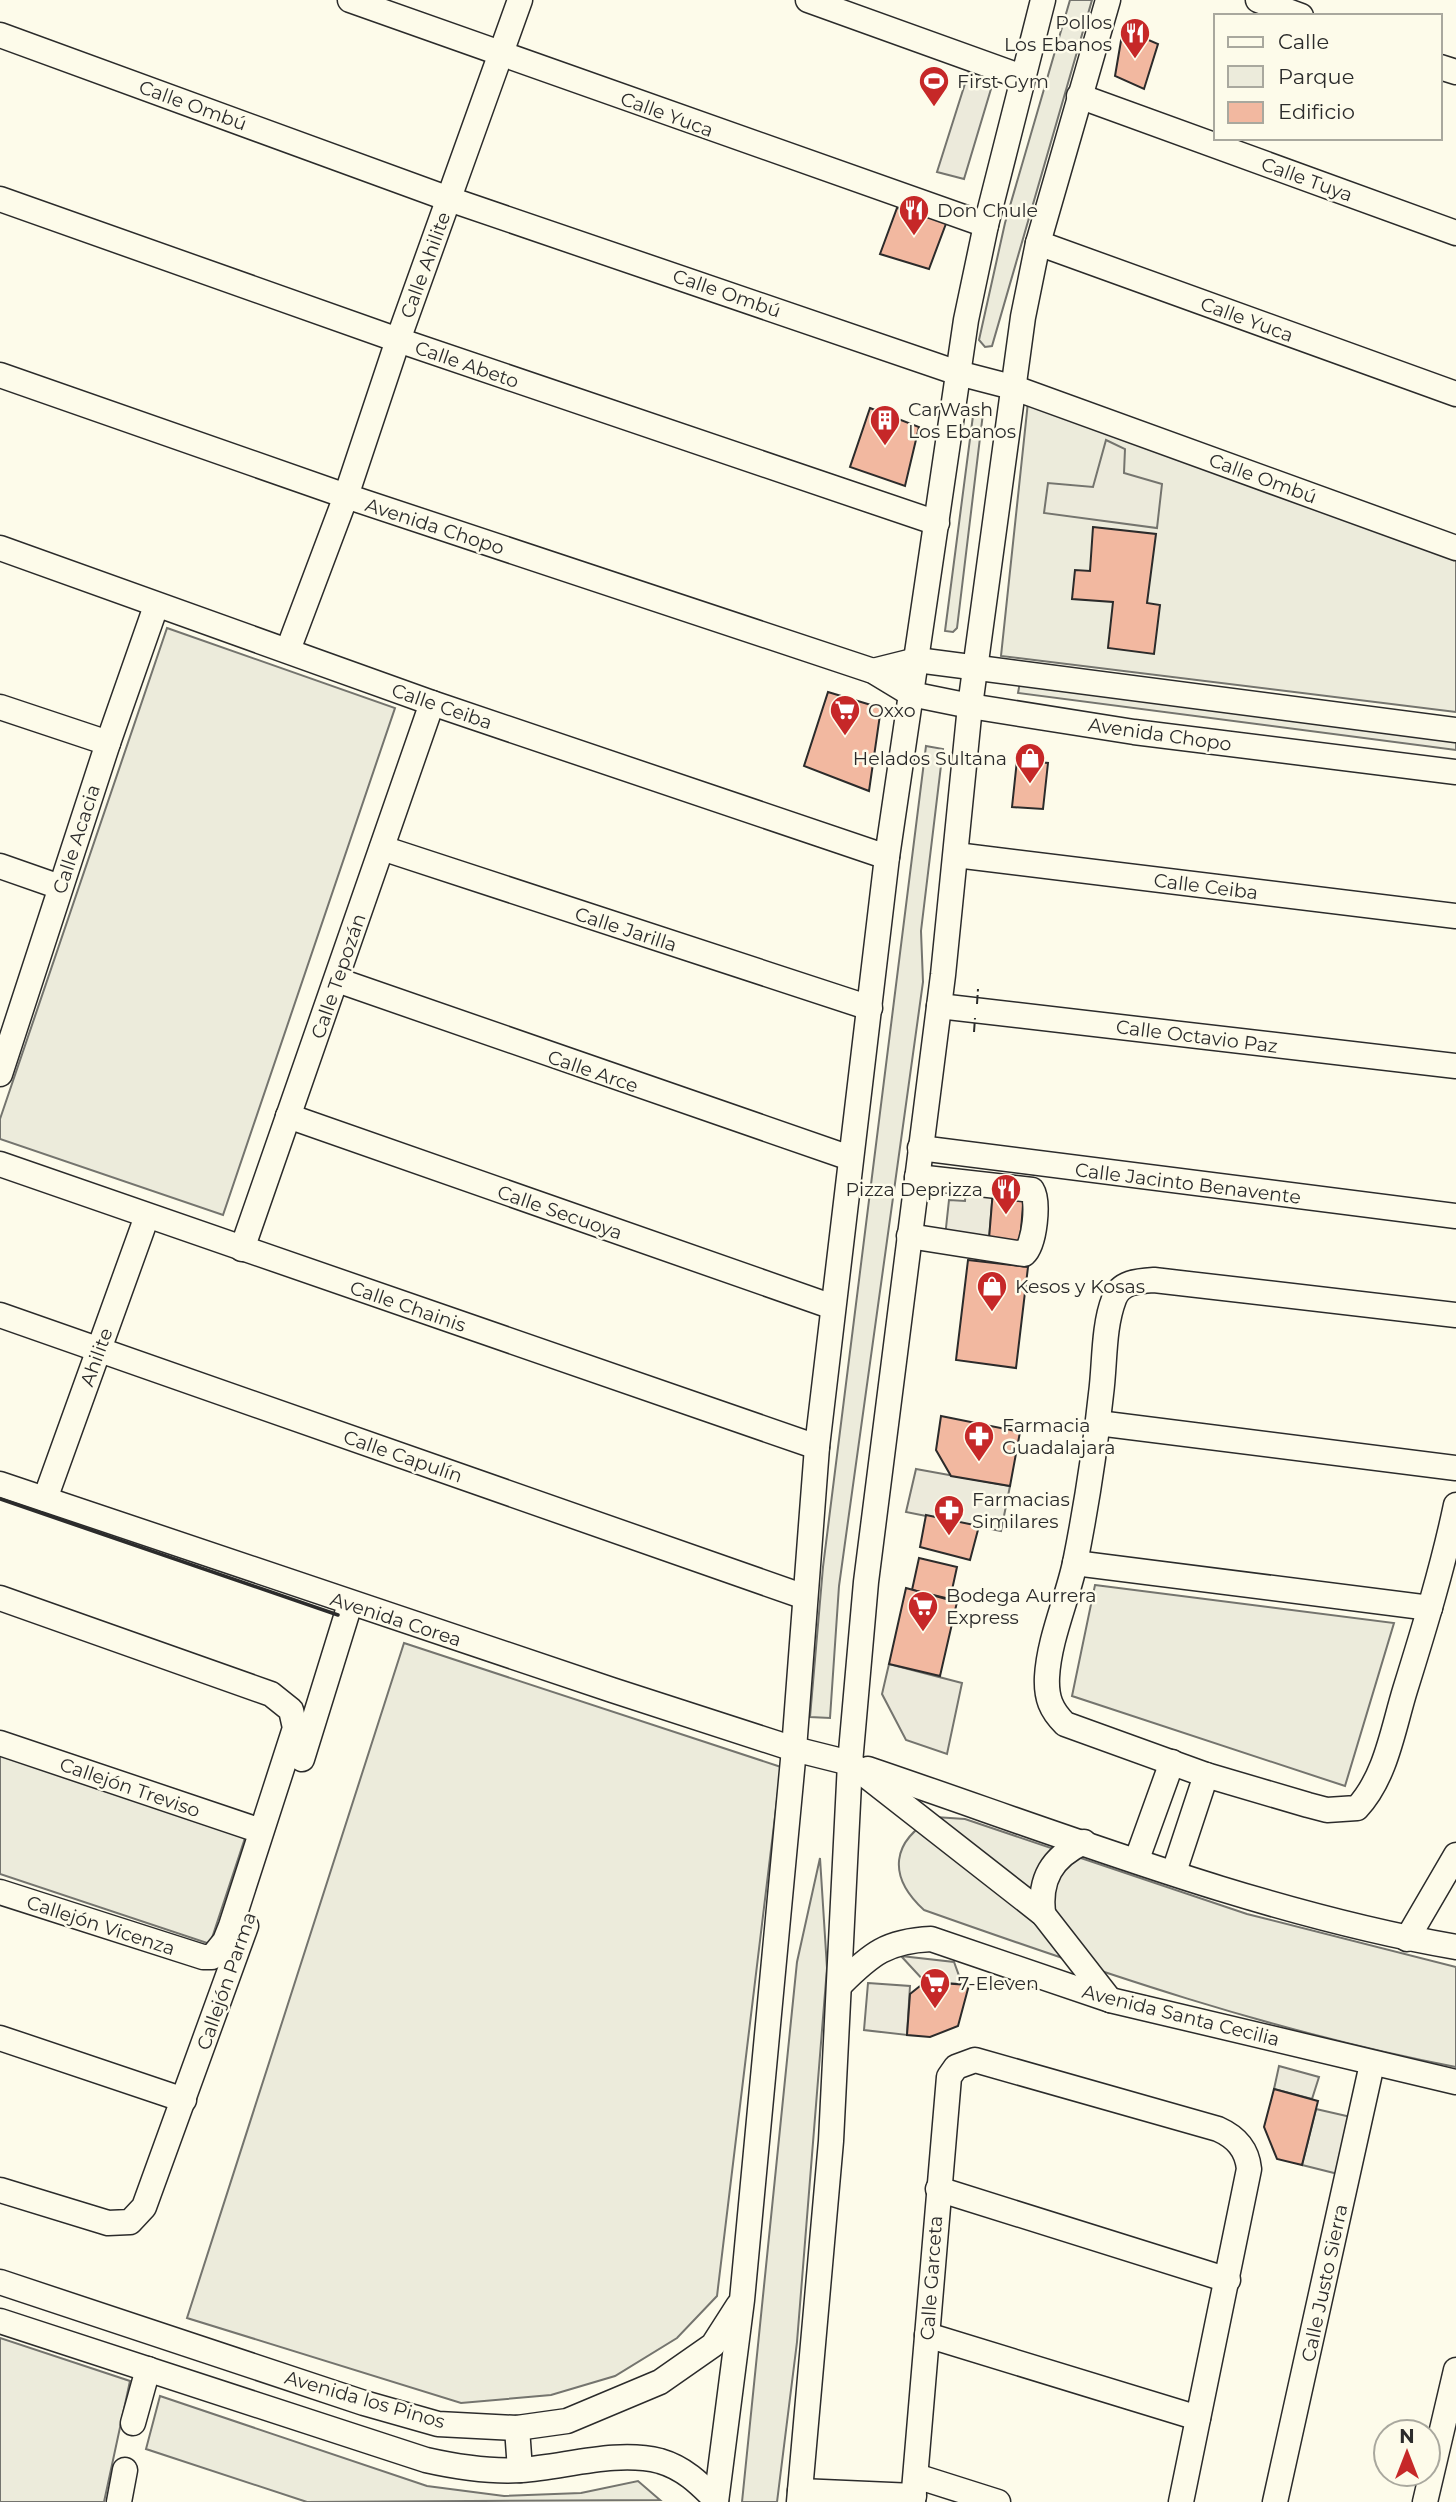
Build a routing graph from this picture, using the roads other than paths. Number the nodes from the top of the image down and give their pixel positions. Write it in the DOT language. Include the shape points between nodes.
graph roads {
  1 [pos="350,0"];
  2 [pos="520,0"];
  3 [pos="808,0"];
  4 [pos="1043,0"];
  5 [pos="1108,0"];
  6 [pos="1258,0"];
  7 [pos="1296,14"];
  8 [pos="0,35"];
  9 [pos="500,54"];
  10 [pos="1022,77"];
  11 [pos="1079,96"];
  12 [pos="0,199"];
  13 [pos="449,199"];
  14 [pos="986,225"];
  15 [pos="1456,233"];
  16 [pos="1038,243"];
  17 [pos="398,340"];
  18 [pos="958,373"];
  19 [pos="0,375"];
  20 [pos="1012,387"];
  21 [pos="1456,394"];
  22 [pos="346,496"];
  23 [pos="937,523"];
  24 [pos="0,548"];
  25 [pos="1456,548"];
  26 [pos="156,606"];
  27 [pos="288,650"];
  28 [pos="917,660"];
  29 [pos="975,668"];
  30 [pos="873,671"];
  31 [pos="911,694"];
  32 [pos="432,703"];
  33 [pos="970,706"];
  34 [pos="0,708"];
  35 [pos="1456,730"];
  36 [pos="108,743"];
  37 [pos="1456,772"];
  38 [pos="382,849"];
  39 [pos="956,855"];
  40 [pos="887,857"];
  41 [pos="0,866"];
  42 [pos="60,887"];
  43 [pos="1456,916"];
  44 [pos="337,980"];
  45 [pos="939,1006"];
  46 [pos="870,1008"];
  47 [pos="9,1014"];
  48 [pos="1456,1066"];
  49 [pos="0,1074"];
  50 [pos="288,1116"];
  51 [pos="920,1147"];
  52 [pos="850,1158"];
  53 [pos="0,1164"];
  54 [pos="917,1177"];
  55 [pos="147,1216"];
  56 [pos="1456,1216"];
  57 [pos="909,1236"];
  58 [pos="242,1249"];
  59 [pos="833,1307"];
  60 [pos="0,1315"];
  61 [pos="1456,1315"];
  62 [pos="99,1349"];
  63 [pos="1098,1423"];
  64 [pos="817,1447"];
  65 [pos="1456,1468"];
  66 [pos="0,1484"];
  67 [pos="45,1499"];
  68 [pos="1456,1505"];
  69 [pos="1075,1563"];
  70 [pos="805,1597"];
  71 [pos="0,1598"];
  72 [pos="350,1604"];
  73 [pos="1430,1608"];
  74 [pos="0,1743"];
  75 [pos="794,1749"];
  76 [pos="1172,1762"];
  77 [pos="850,1763"];
  78 [pos="1206,1774"];
  79 [pos="261,1831"];
  80 [pos="1084,1842"];
  81 [pos="1456,1855"];
  82 [pos="1137,1859"];
  83 [pos="1174,1872"];
  84 [pos="0,1892"];
  85 [pos="1043,1914"];
  86 [pos="1407,1939"];
  87 [pos="1456,1947"];
  88 [pos="841,1984"];
  89 [pos="1110,2000"];
  90 [pos="0,2038"];
  91 [pos="1372,2064"];
  92 [pos="1456,2082"];
  93 [pos="184,2100"];
  94 [pos="938,2189"];
  95 [pos="0,2190"];
  96 [pos="1228,2280"];
  97 [pos="0,2282"];
  98 [pos="742,2300"];
  99 [pos="0,2321"];
  100 [pos="927,2335"];
  101 [pos="148,2369"];
  102 [pos="1456,2370"];
  103 [pos="1198,2418"];
  104 [pos="133,2423"];
  105 [pos="517,2428"];
  106 [pos="125,2470"];
  107 [pos="520,2470"];
  108 [pos="914,2491"];
  109 [pos="799,2496"];
  110 [pos="716,2501"];
  111 [pos="119,2502"];
  112 [pos="998,2502"];
  113 [pos="1181,2502"];
  114 [pos="1275,2502"];
  115 [pos="1426,2502"];
  1 -- 9 [label="street, Calle Yuca"];
  2 -- 9 [label="street, Calle Ahilite"];
  3 -- 10 [label="street"];
  4 -- 10 [label="street"];
  5 -- 11 [label="street"];
  6 -- 7 [label="street"];
  8 -- 13 [label="street, Calle Ombú"];
  9 -- 13 [label="street, Calle Ahilite"];
  9 -- 14 [label="street, Calle Yuca"];
  10 -- 14 [label="street"];
  11 -- 15 [label="street, Calle Tuya"];
  11 -- 16 [label="street"];
  12 -- 17 [label="street, Calle Abeto"];
  13 -- 17 [label="street, Calle Ahilite"];
  13 -- 18 [label="street, Calle Ombú"];
  14 -- 18 [label="street"];
  16 -- 20 [label="street"];
  16 -- 21 [label="street, Calle Yuca"];
  17 -- 22 [label="street, Calle Ahilite"];
  17 -- 23 [label="street, Calle Abeto"];
  18 -- 20 [label="street, Calle Ombú"];
  18 -- 23 [label="street"];
  19 -- 22 [label="street, Avenida Chopo"];
  20 -- 25 [label="street, Calle Ombú"];
  20 -- 29 [label="street"];
  22 -- 27 [label="street, Calle Ahilite"];
  22 -- 30 [label="street, Avenida Chopo"];
  23 -- 28 [label="street"];
  24 -- 26 [label="street, Calle Ceiba"];
  26 -- 27 [label="street, Calle Ceiba"];
  26 -- 36 [label="street, Calle Acacia"];
  27 -- 32 [label="street, Calle Ceiba"];
  28 -- 29 [label="street"];
  28 -- 30 [label="street"];
  28 -- 31 [label="street"];
  29 -- 33 [label="street"];
  29 -- 35 [label="street"];
  30 -- 31 [label="street, Avenida Chopo"];
  31 -- 33 [label="street, Avenida Chopo"];
  31 -- 40 [label="street"];
  32 -- 38 [label="street, Calle Tepozán"];
  32 -- 40 [label="street, Calle Ceiba"];
  33 -- 37 [label="street, Avenida Chopo" via="1134,732"];
  33 -- 39 [label="street"];
  34 -- 36 [label="street"];
  36 -- 42 [label="street, Calle Acacia"];
  38 -- 44 [label="street, Calle Tepozán"];
  38 -- 46 [label="street, Calle Jarilla"];
  39 -- 43 [label="street, Calle Ceiba"];
  39 -- 45 [label="street"];
  40 -- 46 [label="street"];
  41 -- 42 [label="street"];
  42 -- 47 [label="street, Calle Acacia"];
  44 -- 50 [label="street, Calle Tepozán"];
  44 -- 52 [label="street, Calle Arce"];
  45 -- 48 [label="street, Calle Octavio Paz"];
  45 -- 51 [label="street"];
  46 -- 52 [label="street"];
  47 -- 49 [label="street, Calle Acacia"];
  50 -- 58 [label="street, Calle Tepozán"];
  50 -- 59 [label="street, Calle Secuoya"];
  51 -- 54 [label="street"];
  51 -- 56 [label="street, Calle Jacinto Benavente"];
  52 -- 59 [label="street"];
  53 -- 55 [label="street, Calle Chainis"];
  54 -- 57 [label="street"];
  54 -- 57 [label="street" via="1032,1189 1036,1197 1030,1242 1024,1254"];
  55 -- 58 [label="street, Calle Chainis"];
  55 -- 62 [label="street, Ahilite"];
  57 -- 77 [label="street" via="866,1582"];
  58 -- 64 [label="street, Calle Chainis"];
  59 -- 64 [label="street"];
  60 -- 62 [label="street, Calle Capulín"];
  61 -- 63 [label="street" via="1134,1281 1120,1288 1114,1299"];
  62 -- 67 [label="street, Ahilite"];
  62 -- 70 [label="street, Calle Capulín"];
  63 -- 65 [label="street"];
  63 -- 69 [label="street"];
  64 -- 70 [label="street"];
  66 -- 67 [label="street, Avenida Corea"];
  67 -- 72 [label="street, Avenida Corea"];
  68 -- 73 [label="street"];
  69 -- 73 [label="street"];
  69 -- 76 [label="street" via="1047,1673 1052,1711 1066,1724"];
  70 -- 75 [label="street"];
  71 -- 79 [label="street" via="271,1694 291,1710 295,1728"];
  72 -- 75 [label="street, Avenida Corea"];
  72 -- 93 [label="street, Callejón Parma" via="276,1837"];
  73 -- 78 [label="street" via="1374,1787 1357,1808 1327,1810"];
  74 -- 79 [label="street, Callejón Treviso"];
  75 -- 77 [label="street, Avenida Corea"];
  75 -- 98 [label="street"];
  76 -- 78 [label="street"];
  76 -- 82 [label="street"];
  77 -- 80 [label="street"];
  77 -- 85 [label="street"];
  77 -- 88 [label="street"];
  78 -- 83 [label="street"];
  79 -- 84 [label="street, Callejón Vicenza" via="217,1954 203,1957"];
  80 -- 82 [label="street"];
  80 -- 85 [label="street" via="1068,1849 1044,1878"];
  81 -- 86 [label="street"];
  82 -- 83 [label="street"];
  83 -- 86 [label="street"];
  85 -- 89 [label="street"];
  86 -- 87 [label="street"];
  88 -- 89 [label="street, Avenida Santa Cecilia" via="868,1957 886,1947 931,1939"];
  88 -- 109 [label="street"];
  89 -- 91 [label="street, Avenida Santa Cecilia"];
  90 -- 93 [label="street"];
  91 -- 92 [label="street, Avenida Santa Cecilia"];
  91 -- 114 [label="street, Calle Justo Sierra"];
  93 -- 95 [label="street, Callejón Parma" via="144,2207 130,2222 108,2223"];
  94 -- 96 [label="street"];
  94 -- 96 [label="street, Calle Garceta" via="949,2077 956,2067 975,2060 1229,2134 1243,2148 1249,2169"];
  94 -- 100 [label="street, Calle Garceta"];
  96 -- 103 [label="street"];
  97 -- 105 [label="street, Avenida los Pinos" via="364,2403 439,2424"];
  98 -- 105 [label="street, Avenida los Pinos" via="713,2345 660,2382 568,2421"];
  98 -- 110 [label="street"];
  99 -- 101 [label="street, Avenida los Pinos"];
  100 -- 103 [label="street"];
  100 -- 108 [label="street, Calle Garceta"];
  101 -- 104 [label="street"];
  101 -- 107 [label="street, Avenida los Pinos" via="426,2460 466,2469"];
  102 -- 115 [label="street"];
  103 -- 113 [label="street"];
  105 -- 107 [label="street"];
  106 -- 111 [label="street"];
  107 -- 110 [label="street, Avenida los Pinos" via="615,2459 658,2461 687,2472"];
  108 -- 109 [label="street"];
  108 -- 112 [label="street"];
}
